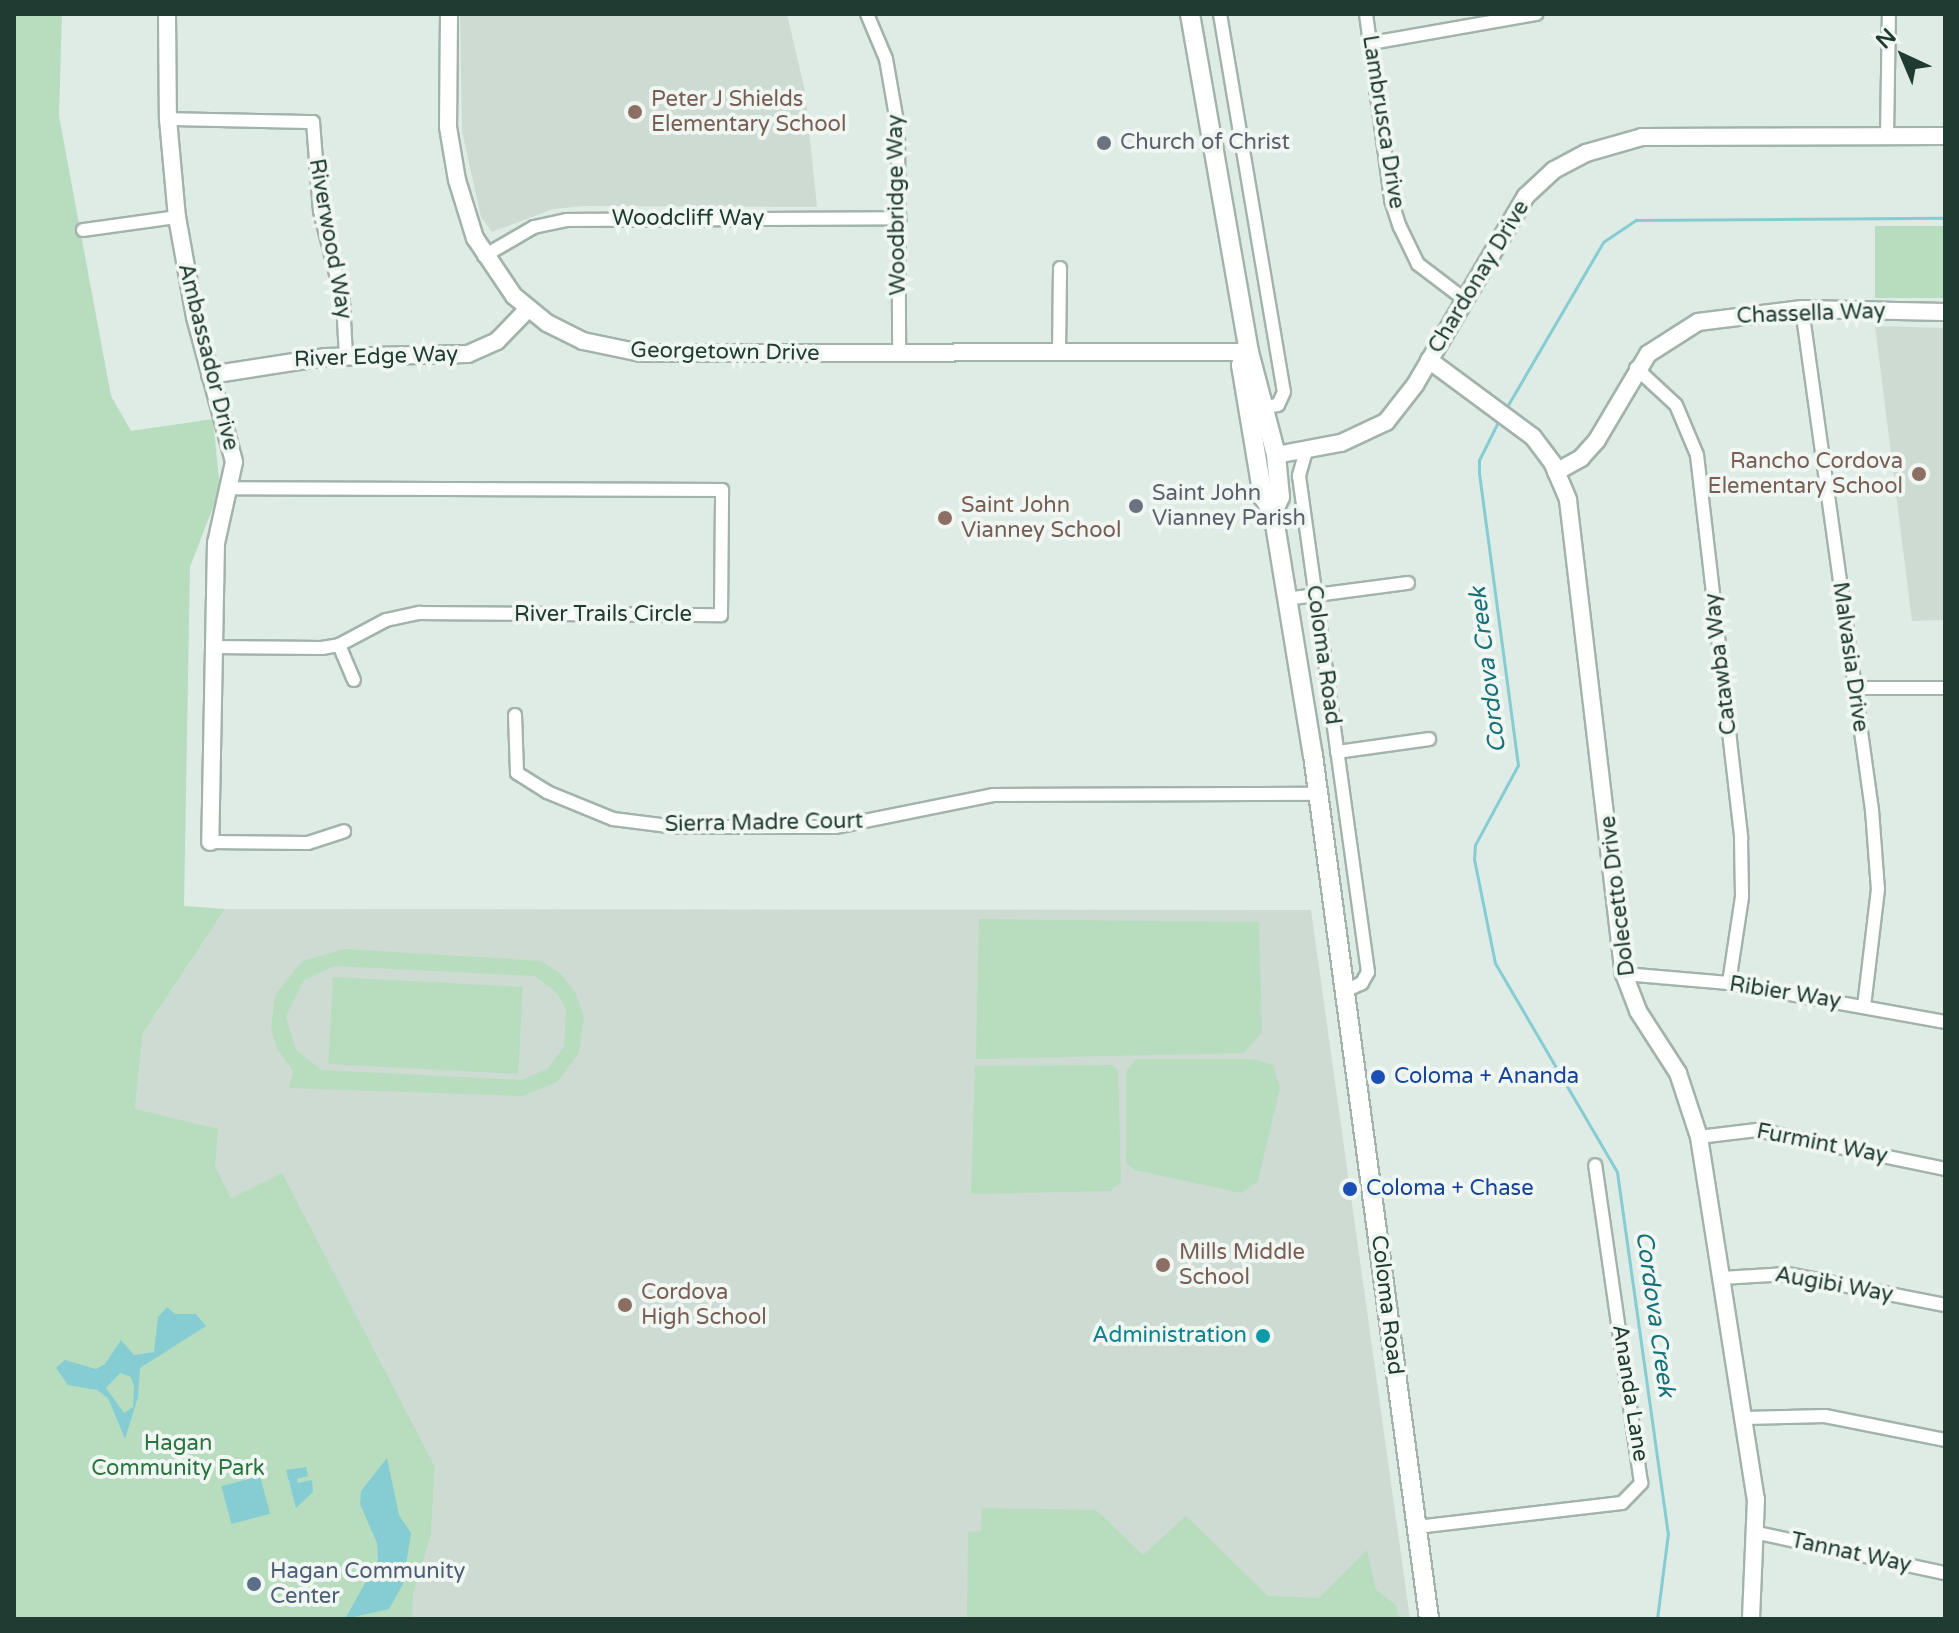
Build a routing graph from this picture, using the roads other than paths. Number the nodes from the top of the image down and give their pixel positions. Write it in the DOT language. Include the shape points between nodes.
graph roads {
  1 [pos="167,14"];
  2 [pos="449,14"];
  3 [pos="868,14"];
  4 [pos="1190,14"];
  5 [pos="1220,14"];
  6 [pos="1366,14"];
  7 [pos="1536,14"];
  8 [pos="1889,14"];
  9 [pos="1371,43"];
  10 [pos="168,119"];
  11 [pos="1887,136"];
  12 [pos="1945,136"];
  13 [pos="177,217"];
  14 [pos="900,218"];
  15 [pos="83,230"];
  16 [pos="484,256"];
  17 [pos="1060,268"];
  18 [pos="1464,299"];
  19 [pos="528,309"];
  20 [pos="1802,309"];
  21 [pos="1945,312"];
  22 [pos="1249,352"];
  23 [pos="899,353"];
  24 [pos="1059,353"];
  25 [pos="346,357"];
  26 [pos="1429,360"];
  27 [pos="1636,368"];
  28 [pos="210,375"];
  29 [pos="1264,407"];
  30 [pos="1306,451"];
  31 [pos="1276,455"];
  32 [pos="1556,472"];
  33 [pos="232,488"];
  34 [pos="1262,492"];
  35 [pos="1273,512"];
  36 [pos="1408,583"];
  37 [pos="1314,595"];
  38 [pos="1286,599"];
  39 [pos="339,645"];
  40 [pos="212,647"];
  41 [pos="354,680"];
  42 [pos="1854,688"];
  43 [pos="1945,688"];
  44 [pos="515,715"];
  45 [pos="1429,739"];
  46 [pos="1337,752"];
  47 [pos="1318,794"];
  48 [pos="344,831"];
  49 [pos="210,842"];
  50 [pos="1624,974"];
  51 [pos="1729,983"];
  52 [pos="1345,991"];
  53 [pos="1864,1006"];
  54 [pos="1945,1022"];
  55 [pos="1699,1137"];
  56 [pos="1595,1165"];
  57 [pos="1945,1169"];
  58 [pos="1722,1278"];
  59 [pos="1945,1305"];
  60 [pos="1745,1418"];
  61 [pos="1945,1440"];
  62 [pos="1417,1527"];
  63 [pos="1758,1533"];
  64 [pos="1945,1573"];
  65 [pos="1429,1619"];
  66 [pos="1751,1619"];
  1 -- 10 [label="street, Ambassador Drive"];
  2 -- 16 [label="street, Georgetown Drive" via="452,154 464,206"];
  3 -- 14 [label="street, Woodbridge Way" via="880,38 893,93"];
  4 -- 22 [label="main road, Coloma Road"];
  5 -- 29 [label="street" via="1284,392 1278,405"];
  6 -- 9 [label="street, Lambrusca Drive"];
  7 -- 9 [label="street"];
  8 -- 11 [label="street"];
  9 -- 18 [label="street, Lambrusca Drive" via="1391,200 1400,227 1418,264"];
  10 -- 13 [label="street, Ambassador Drive"];
  10 -- 25 [label="street, Riverwood Way" via="313,122 319,200 343,301"];
  11 -- 12 [label="street, Chardonay Drive"];
  11 -- 18 [label="street, Chardonay Drive" via="1652,137 1604,145 1554,170 1526,196"];
  13 -- 15 [label="street"];
  13 -- 28 [label="street, Ambassador Drive"];
  14 -- 16 [label="street, Woodcliff Way" via="567,220 534,227"];
  14 -- 23 [label="street, Woodbridge Way"];
  16 -- 19 [label="street, Georgetown Drive"];
  17 -- 24 [label="street"];
  18 -- 26 [label="street, Chardonay Drive"];
  19 -- 23 [label="street, Georgetown Drive" via="565,333 622,351"];
  19 -- 25 [label="street, River Edge Way" via="497,341 468,354"];
  20 -- 21 [label="street, Chassella Way"];
  20 -- 27 [label="street, Chassella Way" via="1698,322 1664,341"];
  20 -- 42 [label="street, Malvasia Drive"];
  22 -- 24 [label="street, Georgetown Drive"];
  22 -- 29 [label="main road, Coloma Road"];
  22 -- 34 [label="main road, Coloma Road" via="1241,365"];
  23 -- 24 [label="street, Georgetown Drive"];
  25 -- 28 [label="street, River Edge Way"];
  26 -- 30 [label="street, Chardonay Drive" via="1407,398 1376,430"];
  26 -- 32 [label="street, Dolecetto Drive" via="1506,413 1544,450"];
  27 -- 32 [label="street, Chassella Way" via="1597,440 1581,458"];
  27 -- 51 [label="street, Catawba Way" via="1676,405 1697,455 1741,838 1742,897"];
  28 -- 33 [label="street, Ambassador Drive" via="232,450"];
  29 -- 31 [label="main road, Coloma Road"];
  30 -- 31 [label="street, Chardonay Drive"];
  30 -- 37 [label="street, Coloma Road" via="1299,476"];
  31 -- 34 [label="main road" via="1267,466"];
  31 -- 35 [label="main road, Coloma Road" via="1280,497"];
  32 -- 50 [label="street, Dolecetto Drive" via="1573,519"];
  33 -- 39 [label="street, River Trails Circle" via="722,490 721,615 420,613 386,620"];
  33 -- 40 [label="street, Ambassador Drive" via="216,543"];
  34 -- 35 [label="main road, Coloma Road"];
  35 -- 38 [label="main road, Coloma Road"];
  36 -- 37 [label="street"];
  37 -- 38 [label="street"];
  37 -- 46 [label="street, Coloma Road"];
  38 -- 47 [label="main road, Coloma Road"];
  39 -- 40 [label="street, River Trails Circle"];
  39 -- 41 [label="street"];
  40 -- 49 [label="street, Ambassador Drive"];
  42 -- 43 [label="street"];
  42 -- 53 [label="street, Malvasia Drive" via="1878,889"];
  44 -- 47 [label="street, Sierra Madre Court" via="517,773 547,792 613,819 676,827 835,827 993,795"];
  45 -- 46 [label="street"];
  46 -- 52 [label="street, Coloma Road" via="1368,972 1362,983"];
  47 -- 52 [label="main road, Coloma Road"];
  48 -- 49 [label="street" via="308,843"];
  50 -- 51 [label="street, Ribier Way"];
  50 -- 55 [label="street, Dolecetto Drive" via="1638,1011 1678,1073"];
  51 -- 53 [label="street, Ribier Way"];
  52 -- 62 [label="main road, Coloma Road"];
  53 -- 54 [label="street, Ribier Way"];
  55 -- 57 [label="street, Furmint Way" via="1757,1130"];
  55 -- 58 [label="street, Dolecetto Drive"];
  56 -- 62 [label="street, Ananda Lane" via="1641,1483 1622,1503"];
  58 -- 59 [label="street, Augibi Way" via="1787,1274"];
  58 -- 60 [label="street, Dolecetto Drive"];
  60 -- 61 [label="street" via="1825,1416"];
  60 -- 63 [label="street, Dolecetto Drive"];
  62 -- 65 [label="main road, Coloma Road"];
  63 -- 64 [label="street, Tannat Way"];
  63 -- 66 [label="street, Dolecetto Drive"];
}
